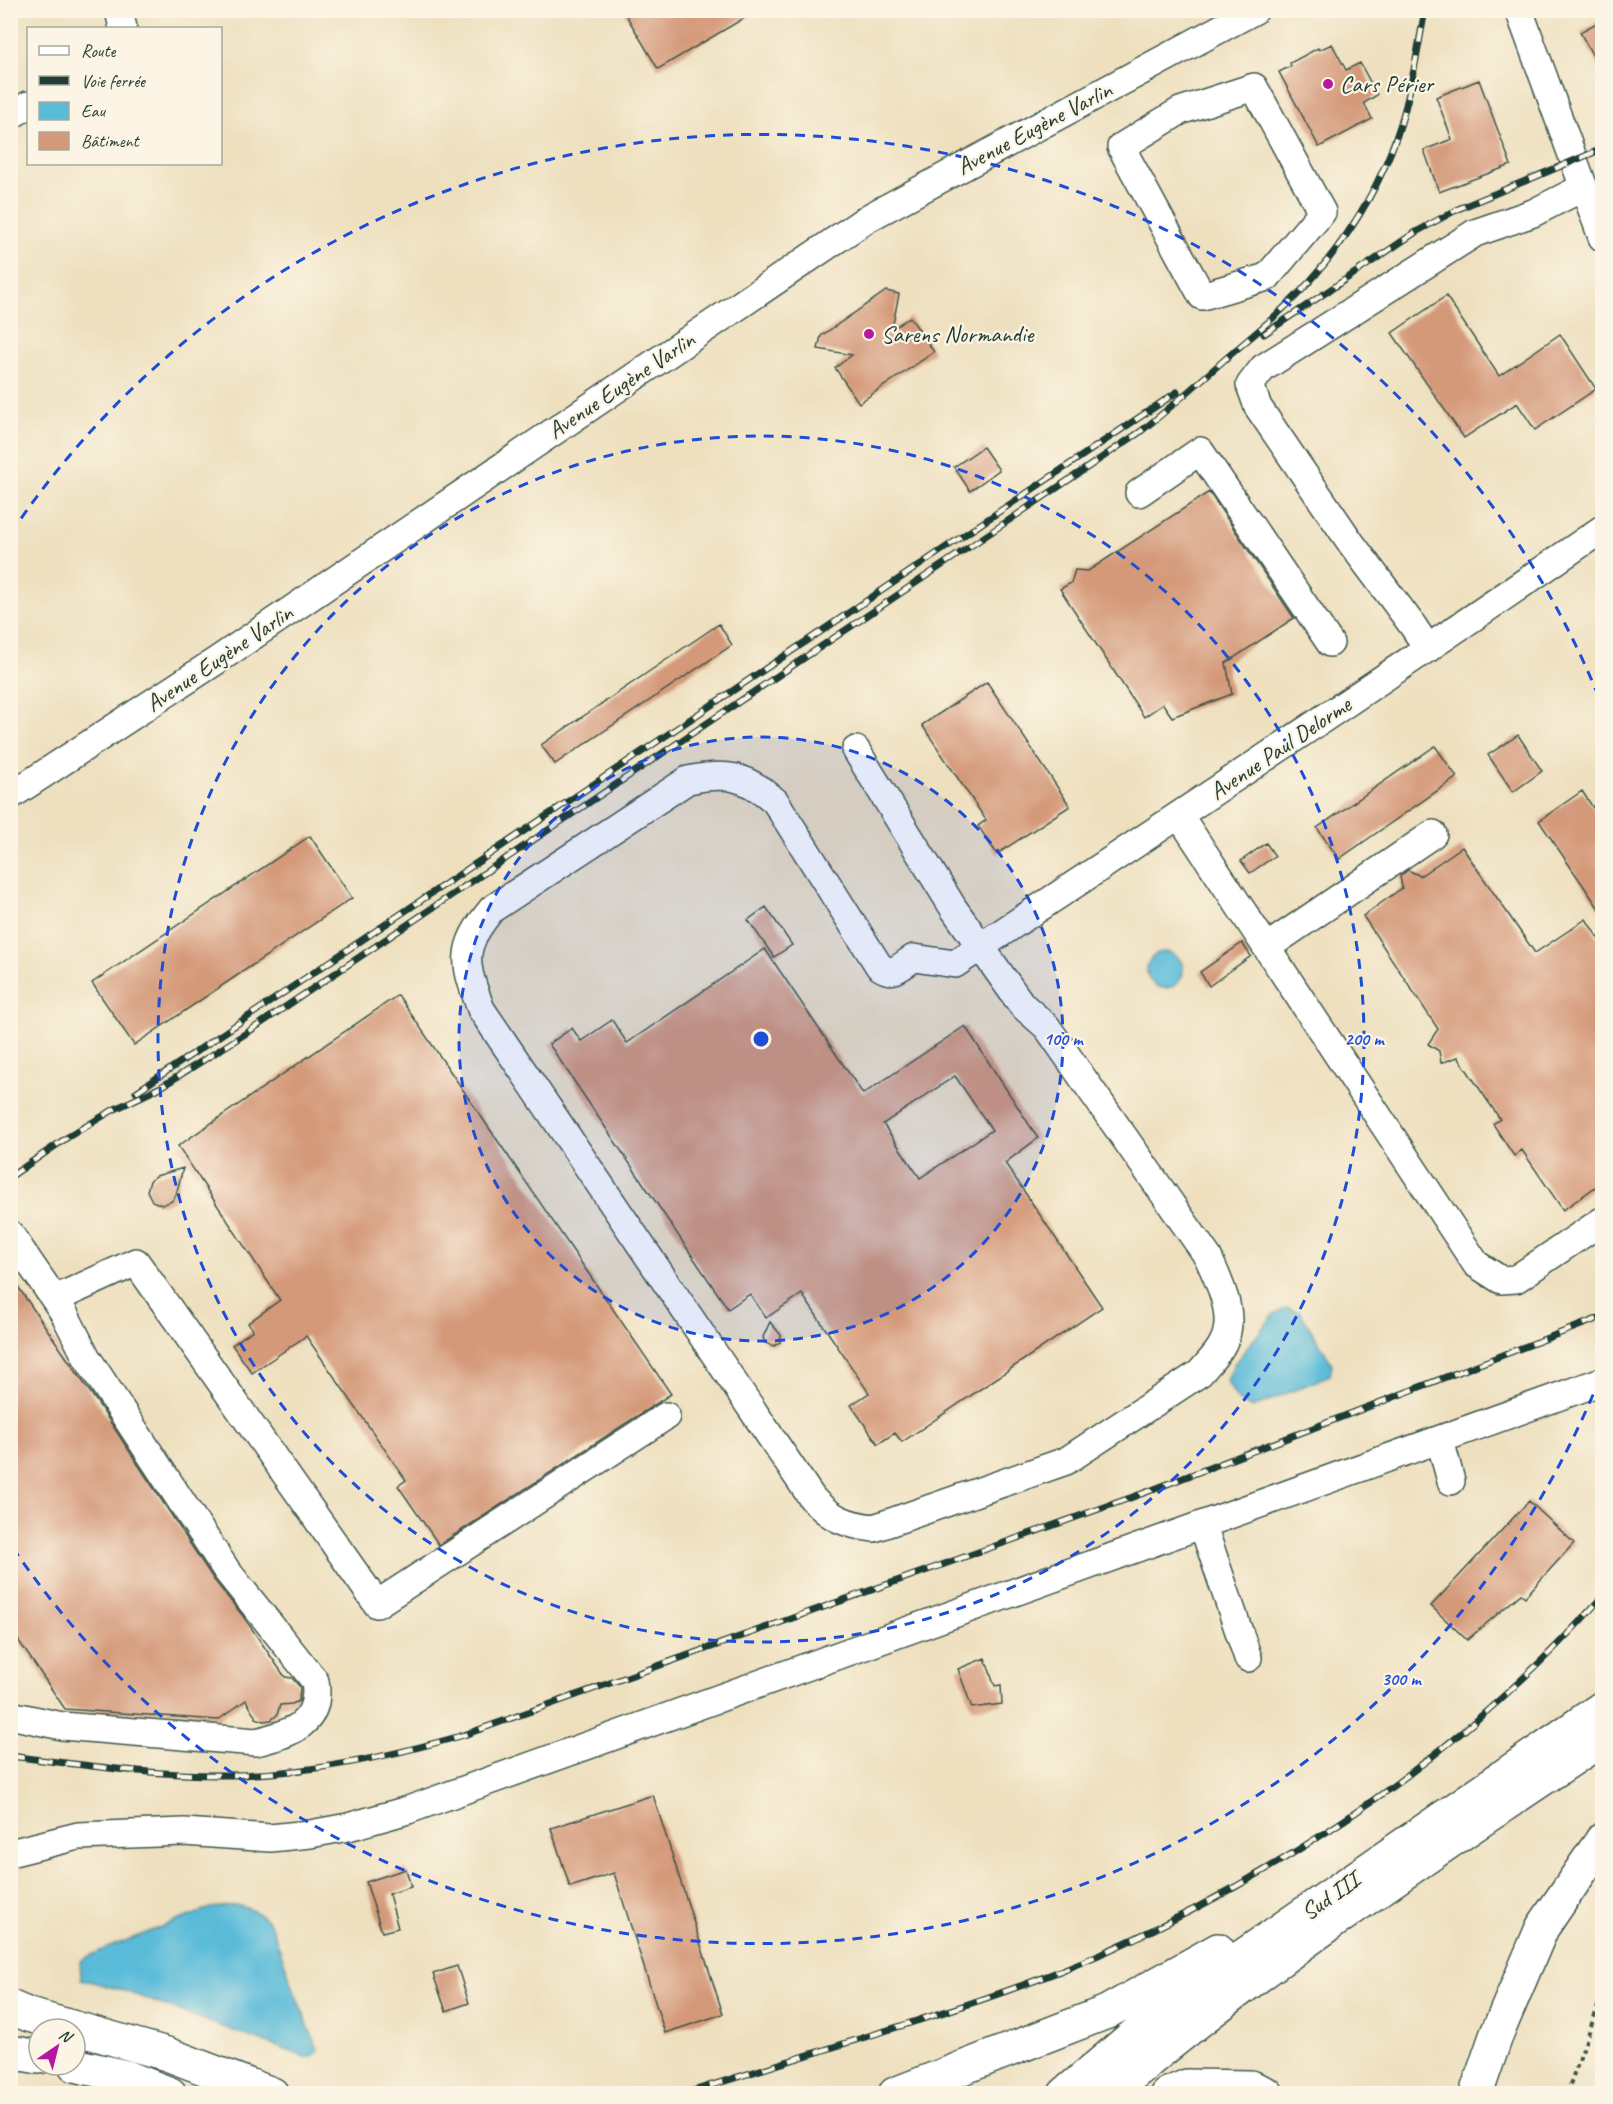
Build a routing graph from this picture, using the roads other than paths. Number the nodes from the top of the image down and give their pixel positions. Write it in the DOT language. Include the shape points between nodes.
graph roads {
  1 [pos="119,10"];
  2 [pos="1255,10"];
  3 [pos="1519,10"];
  4 [pos="123,27"];
  5 [pos="1254,87"];
  6 [pos="27,106"];
  7 [pos="10,116"];
  8 [pos="1584,187"];
  9 [pos="1602,237"];
  10 [pos="1139,493"];
  11 [pos="1602,529"];
  12 [pos="1330,644"];
  13 [pos="1428,649"];
  14 [pos="856,750"];
  15 [pos="10,796"];
  16 [pos="1179,815"];
  17 [pos="1433,834"];
  18 [pos="980,947"];
  19 [pos="1267,947"];
  20 [pos="1602,1221"];
  21 [pos="12,1240"];
  22 [pos="59,1306"];
  23 [pos="1602,1381"];
  24 [pos="666,1416"];
  25 [pos="1440,1440"];
  26 [pos="1451,1481"];
  27 [pos="1203,1526"];
  28 [pos="1248,1658"];
  29 [pos="1602,1708"];
  30 [pos="10,1715"];
  31 [pos="1602,1739"];
  32 [pos="1602,1840"];
  33 [pos="44,1843"];
  34 [pos="10,1853"];
  35 [pos="10,1870"];
  36 [pos="1282,1929"];
  37 [pos="10,2007"];
  38 [pos="10,2052"];
  39 [pos="27,2054"];
  40 [pos="87,2068"];
  41 [pos="171,2094"];
  42 [pos="272,2094"];
  43 [pos="895,2094"];
  44 [pos="1065,2094"];
  45 [pos="1109,2094"];
  46 [pos="1168,2094"];
  47 [pos="1267,2094"];
  48 [pos="1476,2094"];
  1 -- 4 [label="street"];
  2 -- 15 [label="street, Avenue Eugène Varlin" via="868,218 216,661"];
  3 -- 8 [label="street"];
  5 -- 5 [label="street" via="1322,212 1267,277 1202,296 1121,147 1180,111"];
  6 -- 7 [label="street"];
  8 -- 9 [label="street"];
  8 -- 13 [label="street" via="1533,213 1475,233 1263,368 1250,385 1258,407"];
  10 -- 12 [label="street" via="1200,451"];
  11 -- 13 [label="street, Avenue Paul Delorme"];
  13 -- 16 [label="street, Avenue Paul Delorme"];
  14 -- 18 [label="street"];
  16 -- 18 [label="street, Avenue Paul Delorme"];
  16 -- 19 [label="street"];
  17 -- 19 [label="street"];
  18 -- 18 [label="street, Avenue Paul Delorme" via="955,964 914,958 887,972 879,966 775,801 749,783 715,775 688,780 492,909 470,944 467,970 481,1009 812,1498 839,1521 854,1526 874,1528 1066,1461 1200,1373 1220,1348 1228,1330 1220,1282 1208,1257 1047,1027 1022,1005"];
  19 -- 20 [label="street" via="1476,1264 1501,1280 1516,1279"];
  21 -- 22 [label="street"];
  22 -- 24 [label="street" via="136,1262 377,1604"];
  22 -- 30 [label="street" via="87,1358 227,1571 315,1681 317,1695 305,1722 284,1735 256,1743 62,1726"];
  23 -- 25 [label="street"];
  25 -- 26 [label="street"];
  25 -- 27 [label="street"];
  27 -- 28 [label="street"];
  27 -- 33 [label="street" via="376,1820 270,1838 184,1832 78,1836"];
  29 -- 36 [label="highway, Sud III"];
  31 -- 45 [label="highway, Sud III" via="1243,1986"];
  32 -- 48 [label="highway" via="1542,1928"];
  33 -- 34 [label="street"];
  33 -- 35 [label="street"];
  36 -- 43 [label="highway" via="1243,1936 1107,2012"];
  36 -- 44 [label="highway, Sud III" via="1159,2014"];
  37 -- 42 [label="highway" via="167,2054"];
  38 -- 39 [label="highway"];
  40 -- 41 [label="highway"];
  46 -- 47 [label="highway" via="1187,2086 1251,2087"];
}
